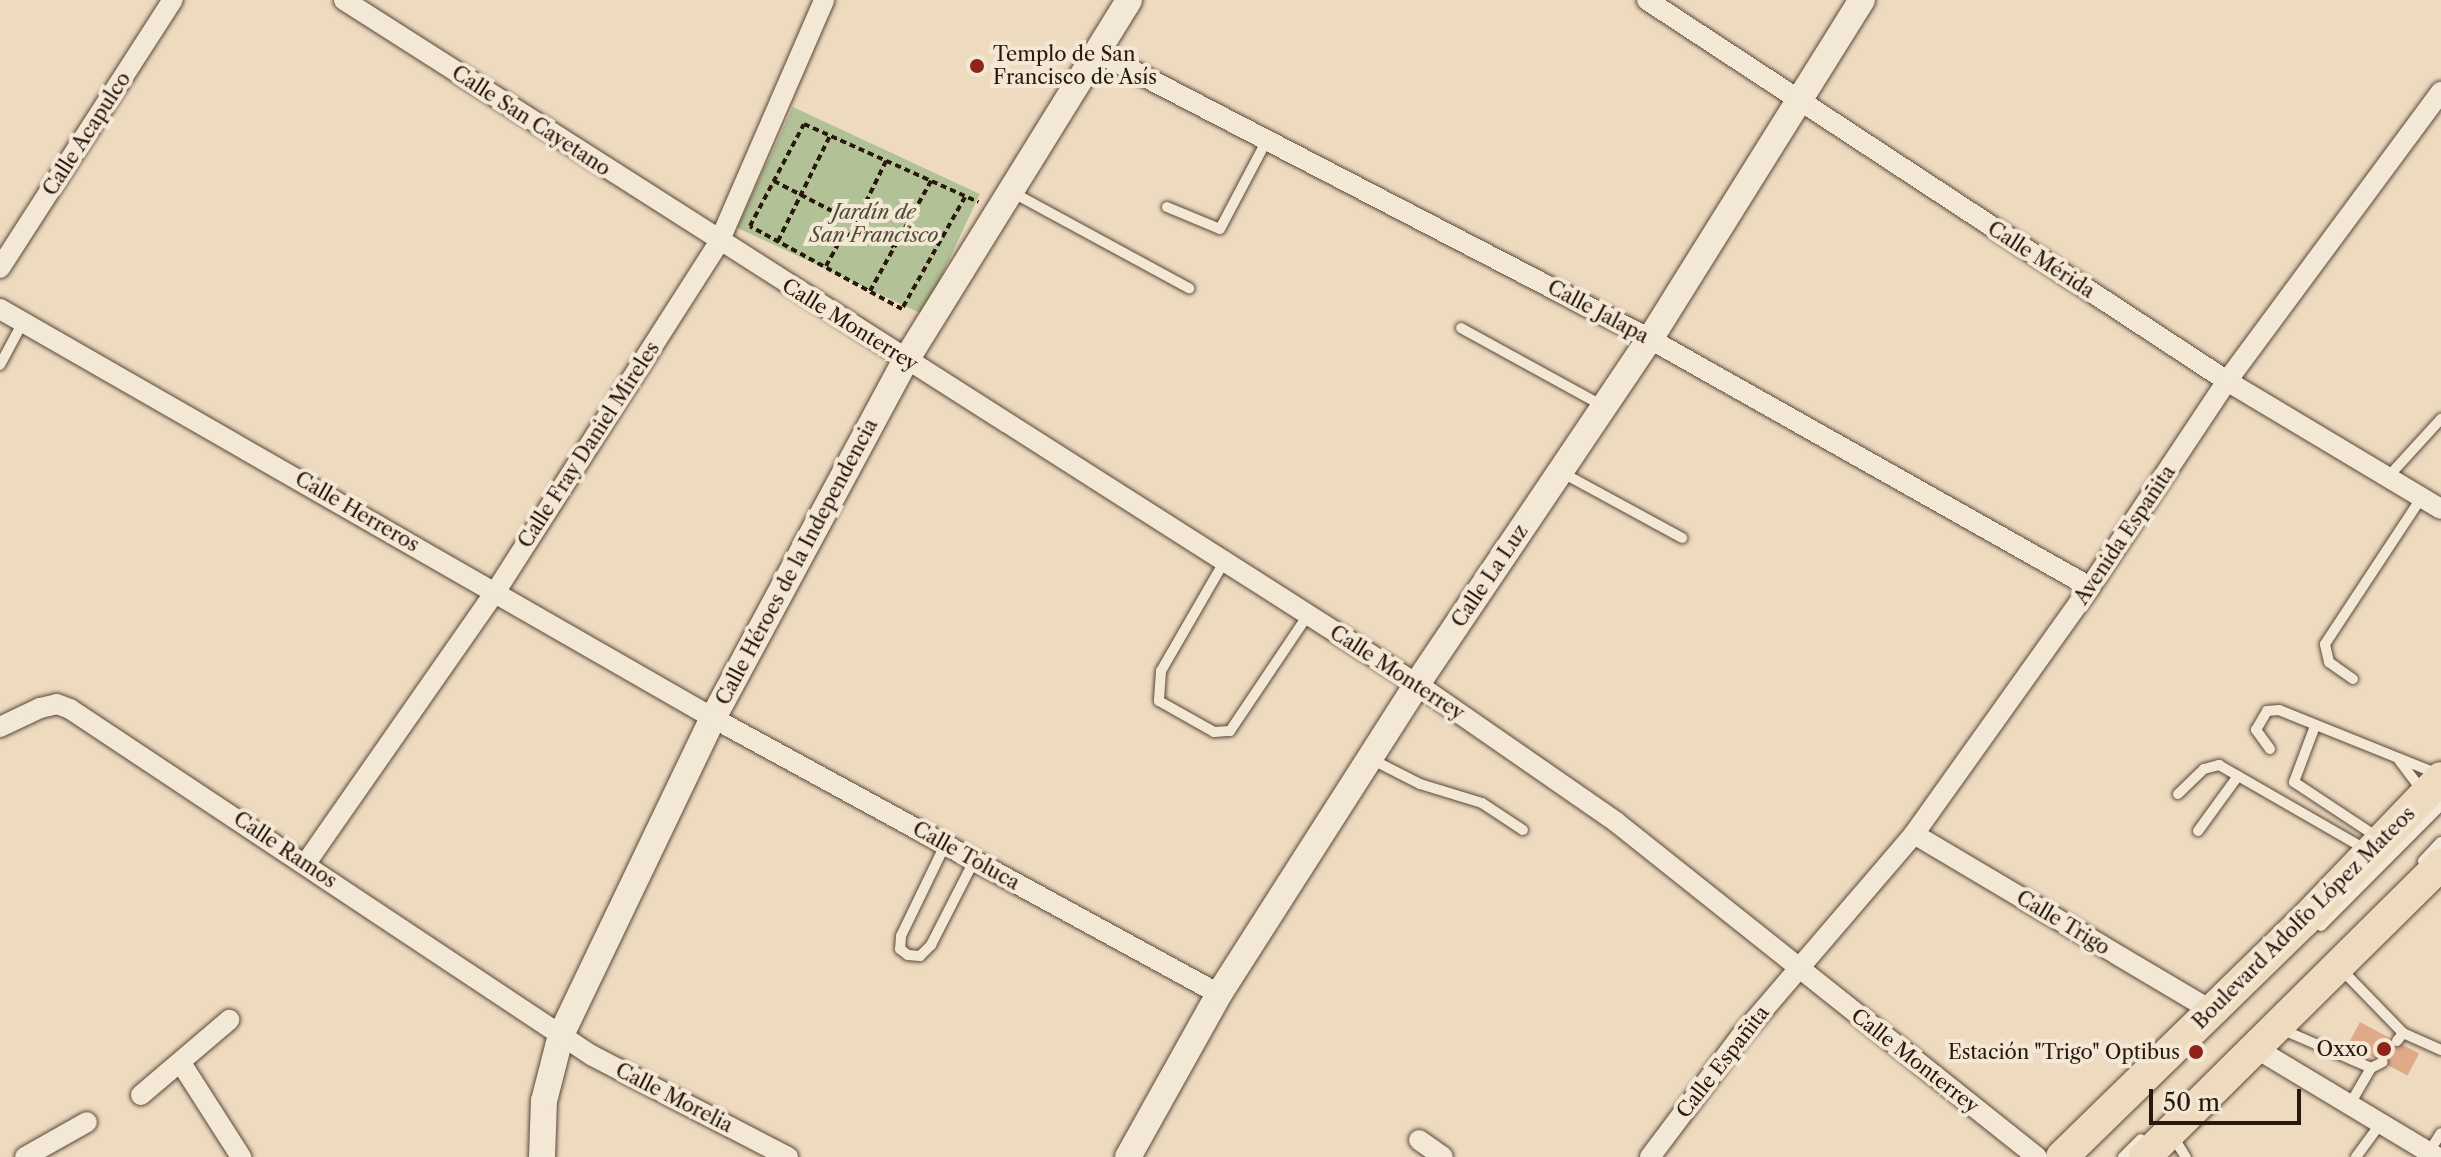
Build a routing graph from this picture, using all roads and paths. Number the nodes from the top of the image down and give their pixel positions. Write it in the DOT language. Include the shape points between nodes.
graph roads {
  1 [pos="173,0"];
  2 [pos="344,0"];
  3 [pos="824,0"];
  4 [pos="1129,0"];
  5 [pos="1647,0"];
  6 [pos="1862,0"];
  7 [pos="1097,52"];
  8 [pos="2441,92"];
  9 [pos="1800,103"];
  10 [pos="830,135"];
  11 [pos="1267,140"];
  12 [pos="886,161"];
  13 [pos="774,181"];
  14 [pos="931,181"];
  15 [pos="1008,190"];
  16 [pos="801,195"];
  17 [pos="1167,207"];
  18 [pos="836,213"];
  19 [pos="857,220"];
  20 [pos="856,228"];
  21 [pos="842,237"];
  22 [pos="778,241"];
  23 [pos="719,242"];
  24 [pos="894,247"];
  25 [pos="826,267"];
  26 [pos="0,268"];
  27 [pos="1189,288"];
  28 [pos="870,291"];
  29 [pos="0,309"];
  30 [pos="23,322"];
  31 [pos="1461,328"];
  32 [pos="1650,339"];
  33 [pos="906,360"];
  34 [pos="0,365"];
  35 [pos="2227,381"];
  36 [pos="1604,407"];
  37 [pos="2439,425"];
  38 [pos="1561,472"];
  39 [pos="2388,477"];
  40 [pos="2422,497"];
  41 [pos="2441,509"];
  42 [pos="1682,538"];
  43 [pos="1224,562"];
  44 [pos="2090,587"];
  45 [pos="496,591"];
  46 [pos="1308,615"];
  47 [pos="2353,679"];
  48 [pos="1417,684"];
  49 [pos="713,718"];
  50 [pos="2315,726"];
  51 [pos="0,727"];
  52 [pos="2270,749"];
  53 [pos="1371,759"];
  54 [pos="2399,760"];
  55 [pos="2238,776"];
  56 [pos="2437,788"];
  57 [pos="2178,794"];
  58 [pos="1523,830"];
  59 [pos="2198,831"];
  60 [pos="1914,834"];
  61 [pos="2441,842"];
  62 [pos="945,845"];
  63 [pos="2376,846"];
  64 [pos="974,861"];
  65 [pos="306,863"];
  66 [pos="2441,864"];
  67 [pos="2411,874"];
  68 [pos="2390,894"];
  69 [pos="2315,932"];
  70 [pos="2340,968"];
  71 [pos="1798,969"];
  72 [pos="1219,994"];
  73 [pos="2212,1011"];
  74 [pos="229,1020"];
  75 [pos="561,1035"];
  76 [pos="2268,1038"];
  77 [pos="2441,1050"];
  78 [pos="2383,1062"];
  79 [pos="181,1063"];
  80 [pos="2371,1068"];
  81 [pos="2210,1073"];
  82 [pos="141,1095"];
  83 [pos="2350,1104"];
  84 [pos="87,1122"];
  85 [pos="2381,1123"];
  86 [pos="2441,1133"];
  87 [pos="2171,1139"];
  88 [pos="1419,1140"];
  89 [pos="2433,1155"];
  90 [pos="25,1157"];
  91 [pos="241,1157"];
  92 [pos="542,1157"];
  93 [pos="788,1157"];
  94 [pos="1128,1157"];
  95 [pos="1443,1157"];
  96 [pos="1650,1157"];
  97 [pos="2037,1157"];
  98 [pos="2062,1157"];
  99 [pos="2123,1157"];
  100 [pos="2145,1157"];
  101 [pos="2356,1157"];
  1 -- 26 [label="street, Calle Acapulco"];
  2 -- 23 [label="street, Calle San Cayetano"];
  3 -- 23 [label="street, Calle Fray Daniel Mireles"];
  4 -- 7 [label="street, Calle Héroes de la Independencia"];
  5 -- 9 [label="street, Calle Mérida"];
  6 -- 9 [label="street, Calle La Luz"];
  7 -- 11 [label="street, Calle Jalapa"];
  7 -- 15 [label="street, Calle Héroes de la Independencia"];
  8 -- 35 [label="street, Avenida Españita"];
  9 -- 32 [label="street, Calle La Luz"];
  9 -- 35 [label="street, Calle Mérida"];
  10 -- 12 [label="path"];
  10 -- 13 [label="path" via="804,124"];
  10 -- 16 [label="path"];
  11 -- 17 [label="lane" via="1220,229"];
  11 -- 32 [label="street, Calle Jalapa"];
  12 -- 14 [label="path"];
  12 -- 19 [label="path"];
  13 -- 16 [label="path"];
  13 -- 22 [label="path" via="750,226"];
  14 -- 24 [label="path"];
  14 -- 28 [label="path" via="965,197 902,309"];
  15 -- 27 [label="lane"];
  15 -- 33 [label="street, Calle Héroes de la Independencia"];
  16 -- 18 [label="path"];
  16 -- 22 [label="path"];
  18 -- 19 [label="path" via="848,211"];
  18 -- 21 [label="path" via="832,228"];
  19 -- 20 [label="path"];
  20 -- 21 [label="path"];
  20 -- 24 [label="path"];
  21 -- 25 [label="path"];
  22 -- 25 [label="path"];
  23 -- 33 [label="street, Calle Monterrey"];
  23 -- 45 [label="street, Calle Fray Daniel Mireles"];
  24 -- 28 [label="path"];
  25 -- 28 [label="path"];
  29 -- 30 [label="street, Calle Herreros"];
  30 -- 34 [label="lane"];
  30 -- 45 [label="street, Calle Herreros"];
  31 -- 36 [label="lane"];
  32 -- 36 [label="street, Calle La Luz"];
  32 -- 44 [label="street, Calle Jalapa"];
  33 -- 43 [label="street, Calle Monterrey"];
  33 -- 49 [label="street, Calle Héroes de la Independencia"];
  35 -- 39 [label="street, Calle Mérida"];
  35 -- 44 [label="street, Avenida Españita"];
  36 -- 38 [label="street, Calle La Luz"];
  37 -- 39 [label="lane"];
  38 -- 42 [label="lane"];
  38 -- 48 [label="street, Calle La Luz"];
  39 -- 40 [label="street, Calle Mérida"];
  40 -- 41 [label="street, Calle Mérida"];
  40 -- 47 [label="lane" via="2325,644 2329,662"];
  43 -- 46 [label="street, Calle Monterrey"];
  43 -- 46 [label="lane" via="1161,671 1159,701 1214,732 1230,731"];
  44 -- 60 [label="street, Avenida Españita"];
  45 -- 49 [label="street, Calle Herreros"];
  45 -- 65 [label="street, Calle Fray Daniel Mireles"];
  46 -- 48 [label="street, Calle Monterrey"];
  48 -- 53 [label="street, Calle La Luz"];
  48 -- 71 [label="street, Calle Monterrey" via="1616,822"];
  49 -- 62 [label="street, Calle Toluca"];
  49 -- 75 [label="street, Calle Héroes de la Independencia"];
  50 -- 52 [label="lane" via="2279,710 2267,711 2256,735"];
  50 -- 54 [label="lane"];
  50 -- 63 [label="lane" via="2294,782"];
  51 -- 65 [label="street, Calle Ramos" via="40,708 57,704 70,709"];
  53 -- 58 [label="lane" via="1420,784 1482,803"];
  53 -- 72 [label="street, Calle La Luz"];
  54 -- 56 [label="lane"];
  54 -- 56 [label="lane"];
  55 -- 57 [label="lane" via="2211,765"];
  55 -- 59 [label="lane"];
  55 -- 63 [label="lane"];
  56 -- 63 [label="main road, Boulevard Adolfo López Mateos"];
  56 -- 69 [label="lane"];
  60 -- 71 [label="street, Avenida Españita"];
  60 -- 73 [label="street, Calle Trigo"];
  61 -- 67 [label="lane"];
  62 -- 64 [label="street, Calle Toluca"];
  62 -- 64 [label="lane" via="901,936 900,949 908,955 920,956 931,945"];
  63 -- 73 [label="main road, Boulevard Adolfo López Mateos"];
  64 -- 72 [label="street, Calle Toluca"];
  65 -- 75 [label="street, Calle Ramos"];
  66 -- 70 [label="main road"];
  68 -- 81 [label="lane"];
  70 -- 76 [label="main road"];
  70 -- 77 [label="lane" via="2400,1037"];
  71 -- 96 [label="street, Calle Españita"];
  71 -- 97 [label="street, Calle Monterrey"];
  72 -- 94 [label="street, Calle La Luz"];
  73 -- 98 [label="main road, Boulevard Adolfo López Mateos"];
  74 -- 79 [label="street"];
  75 -- 92 [label="street, Calle Héroes de la Independencia" via="544,1101"];
  75 -- 93 [label="street, Calle Morelia"];
  76 -- 80 [label="lane"];
  76 -- 83 [label="street"];
  76 -- 87 [label="main road"];
  78 -- 80 [label="lane"];
  79 -- 82 [label="street"];
  79 -- 91 [label="street"];
  80 -- 83 [label="lane"];
  83 -- 85 [label="street"];
  84 -- 90 [label="street"];
  85 -- 89 [label="street"];
  85 -- 101 [label="lane"];
  86 -- 89 [label="lane"];
  87 -- 99 [label="lane"];
  87 -- 100 [label="main road"];
  88 -- 95 [label="street"];
}
